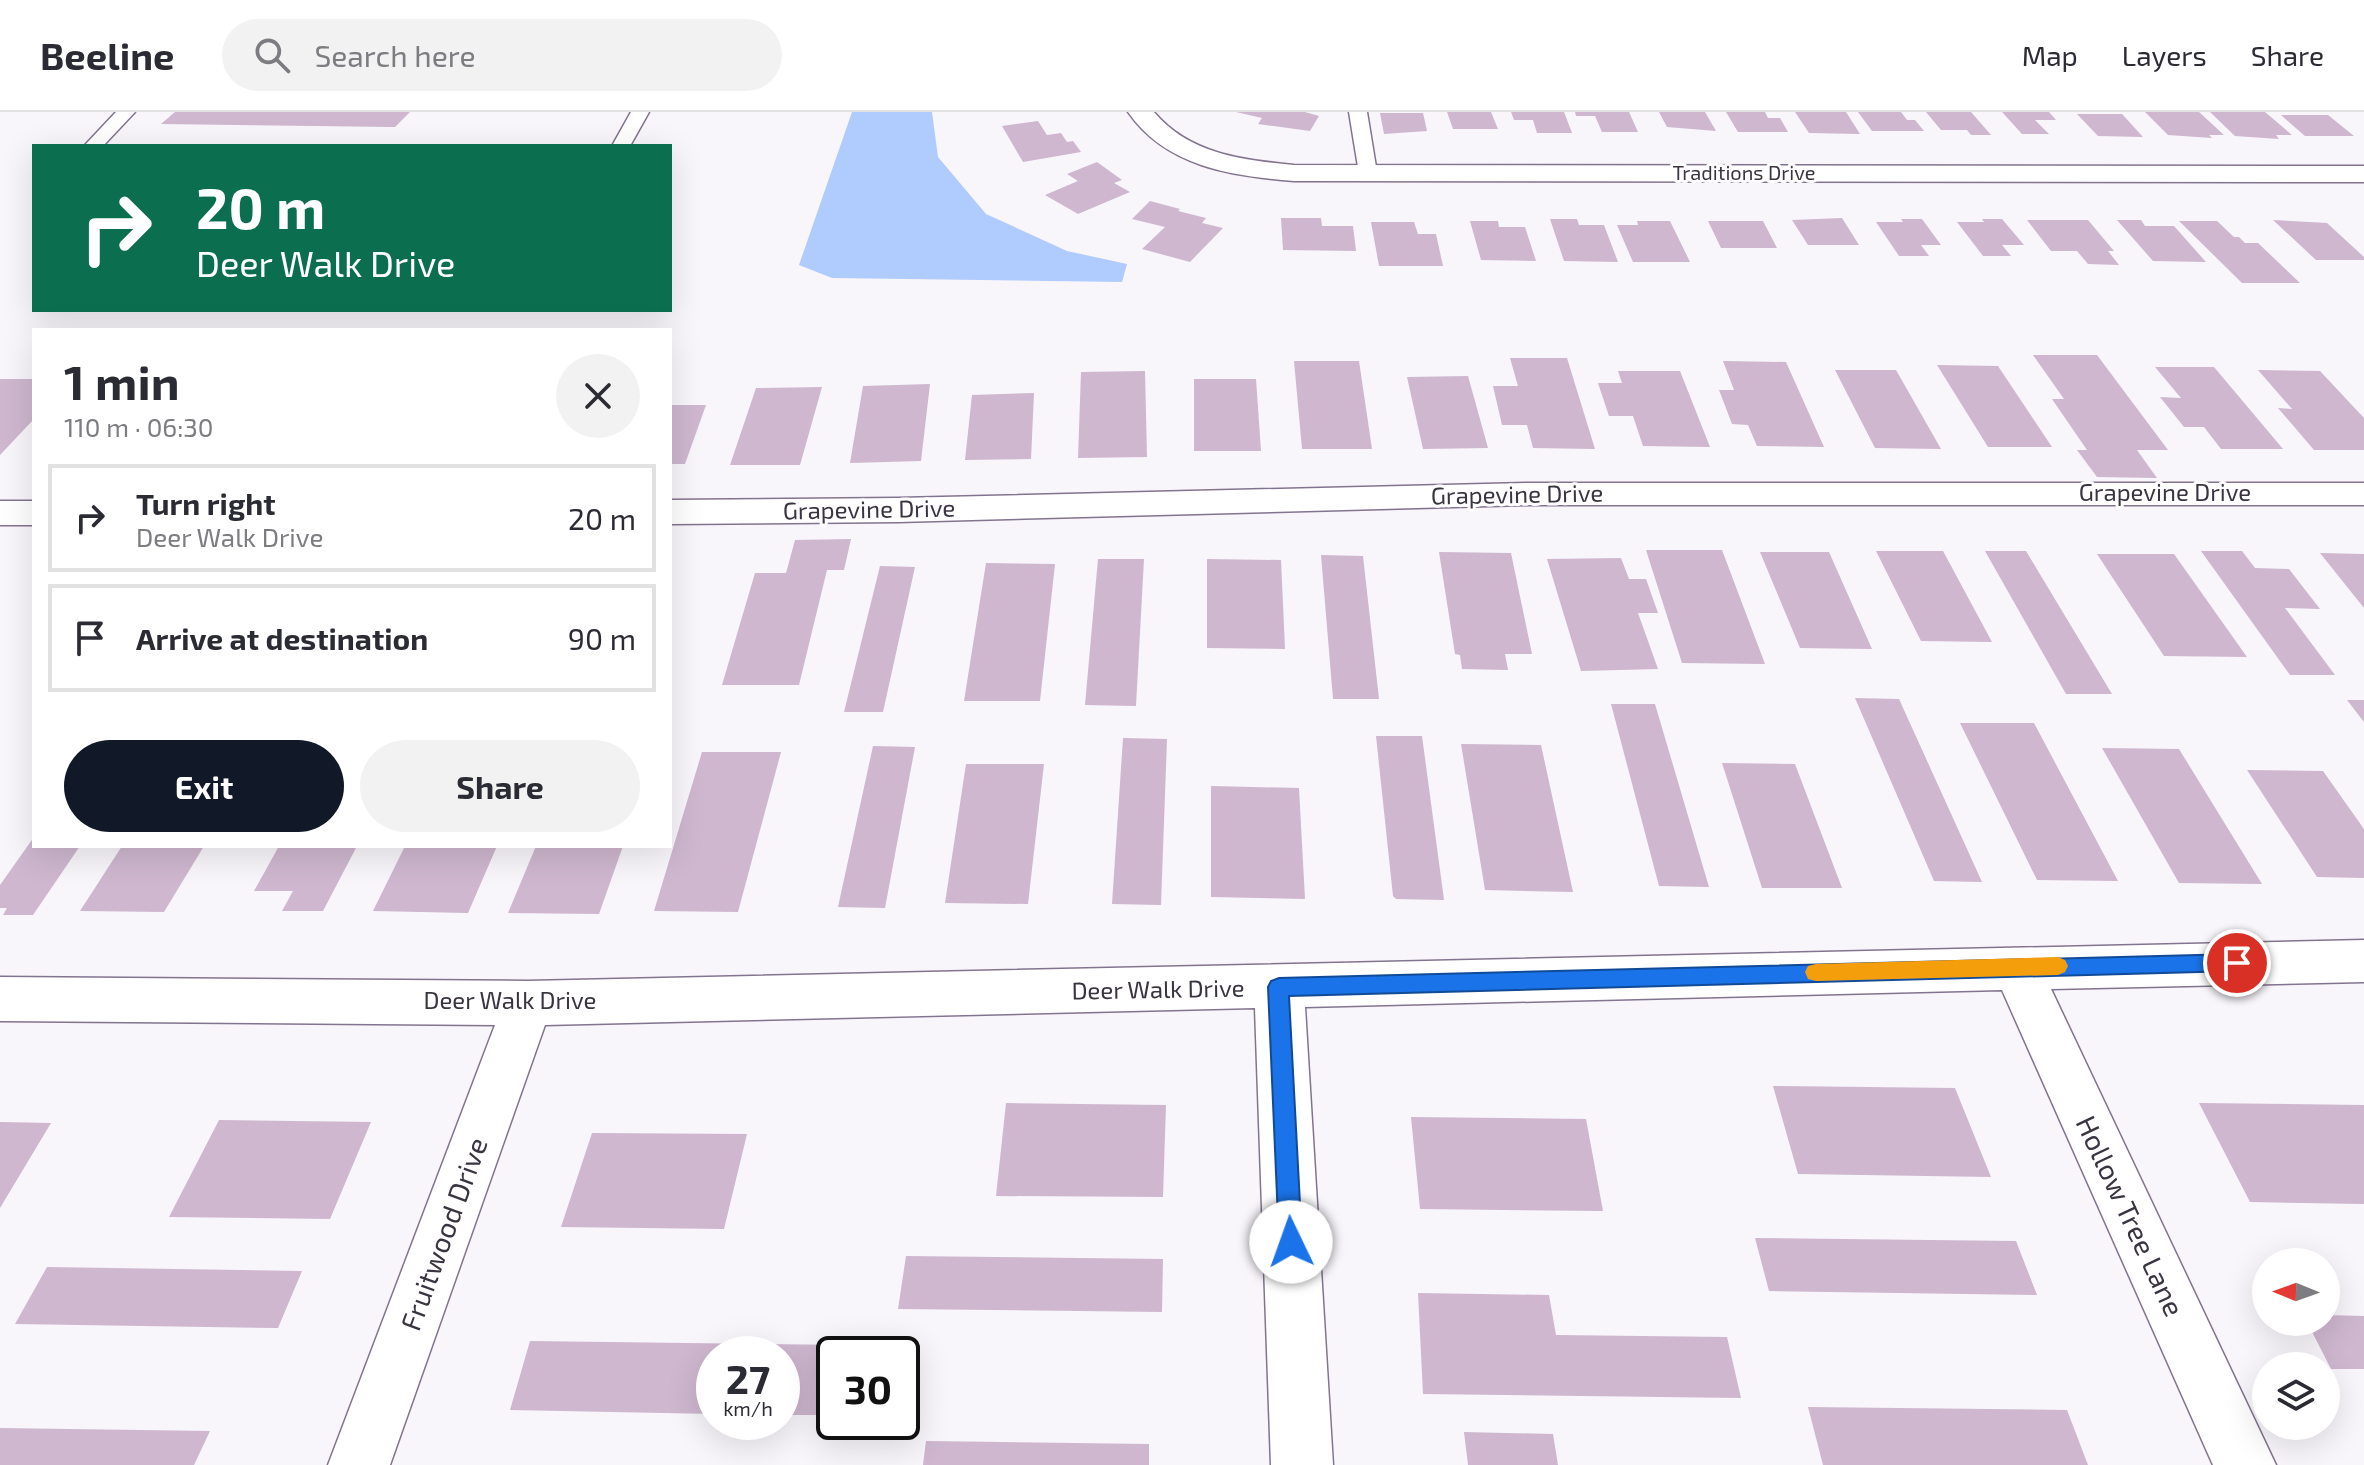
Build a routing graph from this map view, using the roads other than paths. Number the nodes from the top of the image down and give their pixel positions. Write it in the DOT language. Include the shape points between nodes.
graph roads {
  1 [pos="126,112"];
  2 [pos="640,112"];
  3 [pos="1141,112"];
  4 [pos="1358,112"];
  5 [pos="95,144"];
  6 [pos="622,144"];
  7 [pos="1368,173"];
  8 [pos="2364,174"];
  9 [pos="2364,494"];
  10 [pos="672,512"];
  11 [pos="0,513"];
  12 [pos="32,513"];
  13 [pos="2364,961"];
  14 [pos="2016,967"];
  15 [pos="1279,987"];
  16 [pos="0,999"];
  17 [pos="528,1003"];
  18 [pos="359,1465"];
  19 [pos="1302,1465"];
  20 [pos="2245,1465"];
  1 -- 5 [label="lane"];
  2 -- 6 [label="lane"];
  3 -- 7 [label="street, Traditions Drive" via="1157,132 1179,146 1238,166"];
  4 -- 7 [label="lane"];
  7 -- 8 [label="street, Traditions Drive"];
  9 -- 10 [label="street, Grapevine Drive" via="1545,493"];
  11 -- 12 [label="street"];
  13 -- 14 [label="street, Deer Walk Drive"];
  14 -- 15 [label="street, Deer Walk Drive"];
  14 -- 20 [label="street, Hollow Tree Lane"];
  15 -- 17 [label="street, Deer Walk Drive"];
  15 -- 19 [label="street"];
  16 -- 17 [label="street, Deer Walk Drive"];
  17 -- 18 [label="street, Fruitwood Drive"];
}
